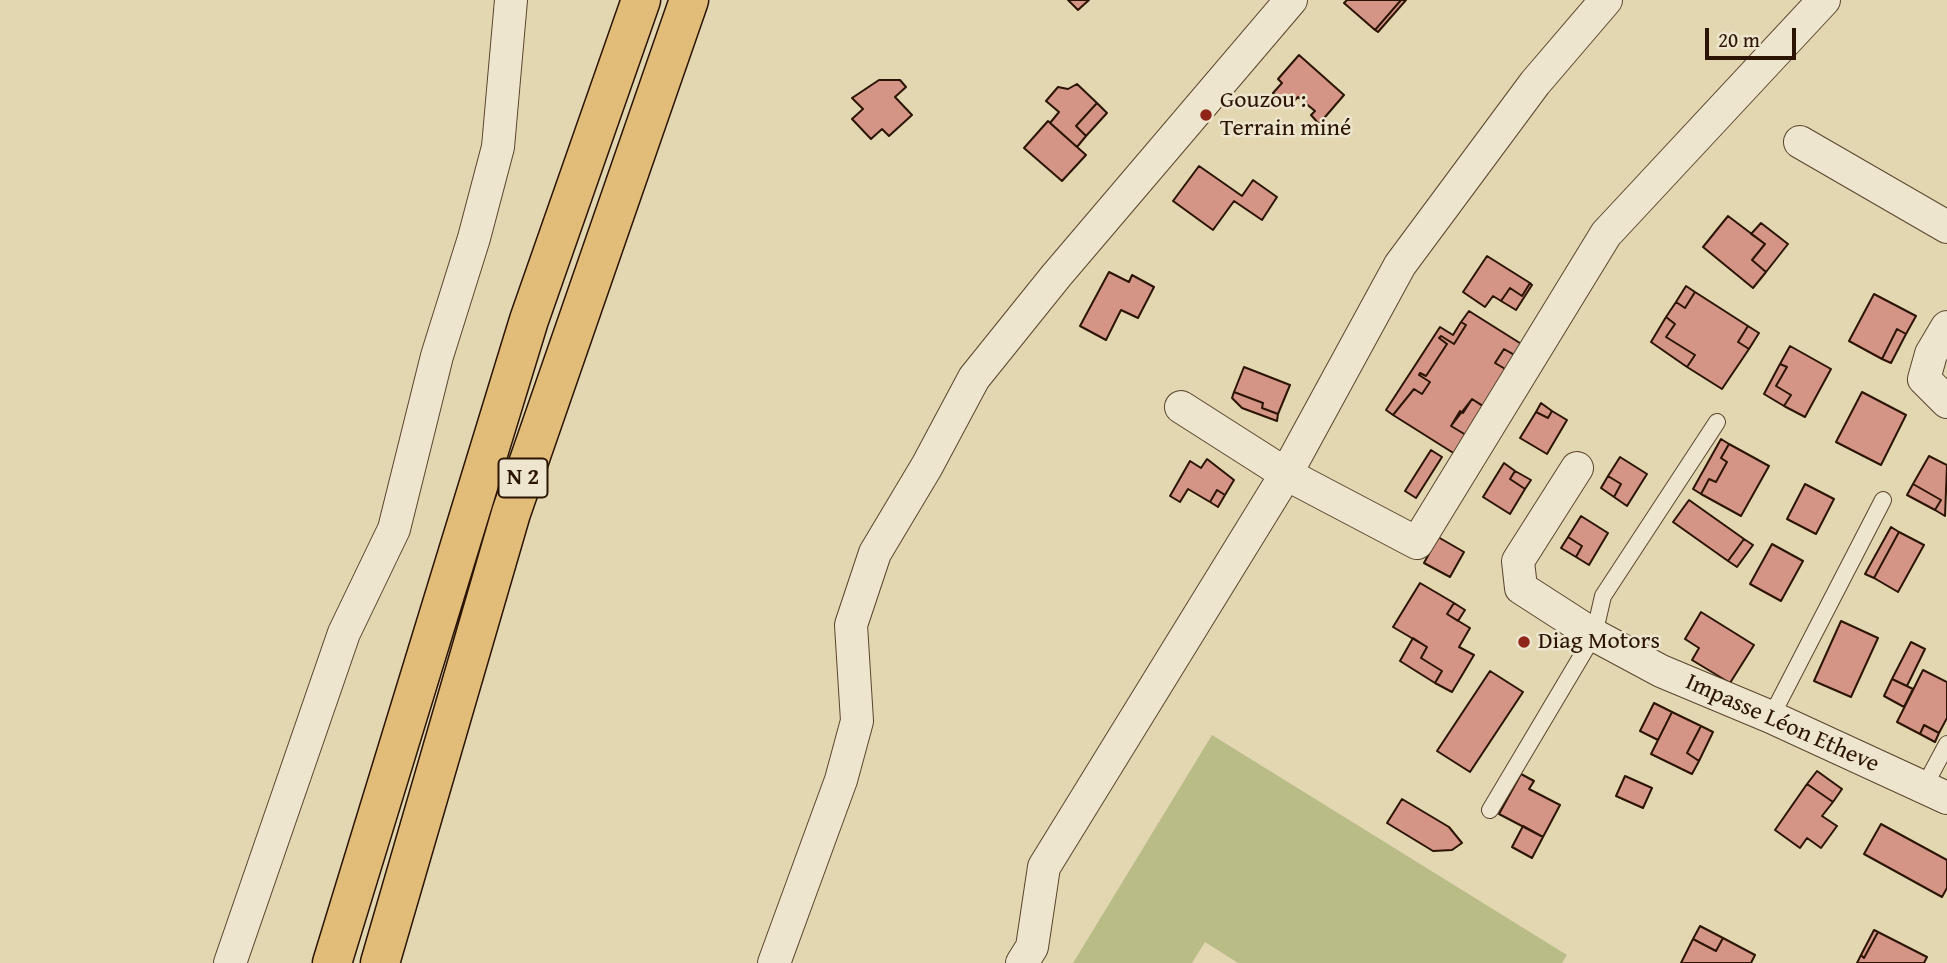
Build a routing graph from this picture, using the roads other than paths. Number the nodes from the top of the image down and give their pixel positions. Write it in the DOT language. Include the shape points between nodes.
graph roads {
  1 [pos="512,0"];
  2 [pos="640,0"];
  3 [pos="689,0"];
  4 [pos="1291,0"];
  5 [pos="1606,0"];
  6 [pos="1824,0"];
  7 [pos="1800,142"];
  8 [pos="1947,227"];
  9 [pos="1947,327"];
  10 [pos="1947,401"];
  11 [pos="1181,407"];
  12 [pos="1717,422"];
  13 [pos="1577,468"];
  14 [pos="1286,474"];
  15 [pos="1883,500"];
  16 [pos="1594,635"];
  17 [pos="1771,717"];
  18 [pos="1947,744"];
  19 [pos="1939,790"];
  20 [pos="1490,810"];
  21 [pos="230,963"];
  22 [pos="332,963"];
  23 [pos="380,963"];
  24 [pos="774,963"];
  25 [pos="1022,963"];
  1 -- 21 [label="street" via="498,147 437,356 394,528 344,633"];
  2 -- 22 [label="highway, N 2" via="529,320"];
  3 -- 23 [label="highway, N 2" via="511,513"];
  4 -- 24 [label="street" via="974,378 875,553 850,625 857,721 841,780"];
  5 -- 14 [label="street" via="1535,83 1400,265"];
  6 -- 14 [label="street" via="1606,234 1417,543"];
  7 -- 8 [label="street"];
  9 -- 10 [label="street" via="1931,354 1924,379"];
  11 -- 14 [label="street"];
  12 -- 16 [label="lane" via="1603,596"];
  13 -- 16 [label="street, Impasse Léon Etheve" via="1518,561 1521,589"];
  14 -- 25 [label="street" via="1044,867 1032,947"];
  15 -- 17 [label="lane"];
  16 -- 17 [label="street, Impasse Léon Etheve" via="1661,671"];
  16 -- 20 [label="lane"];
  17 -- 19 [label="street, Impasse Léon Etheve"];
  18 -- 19 [label="lane"];
}
